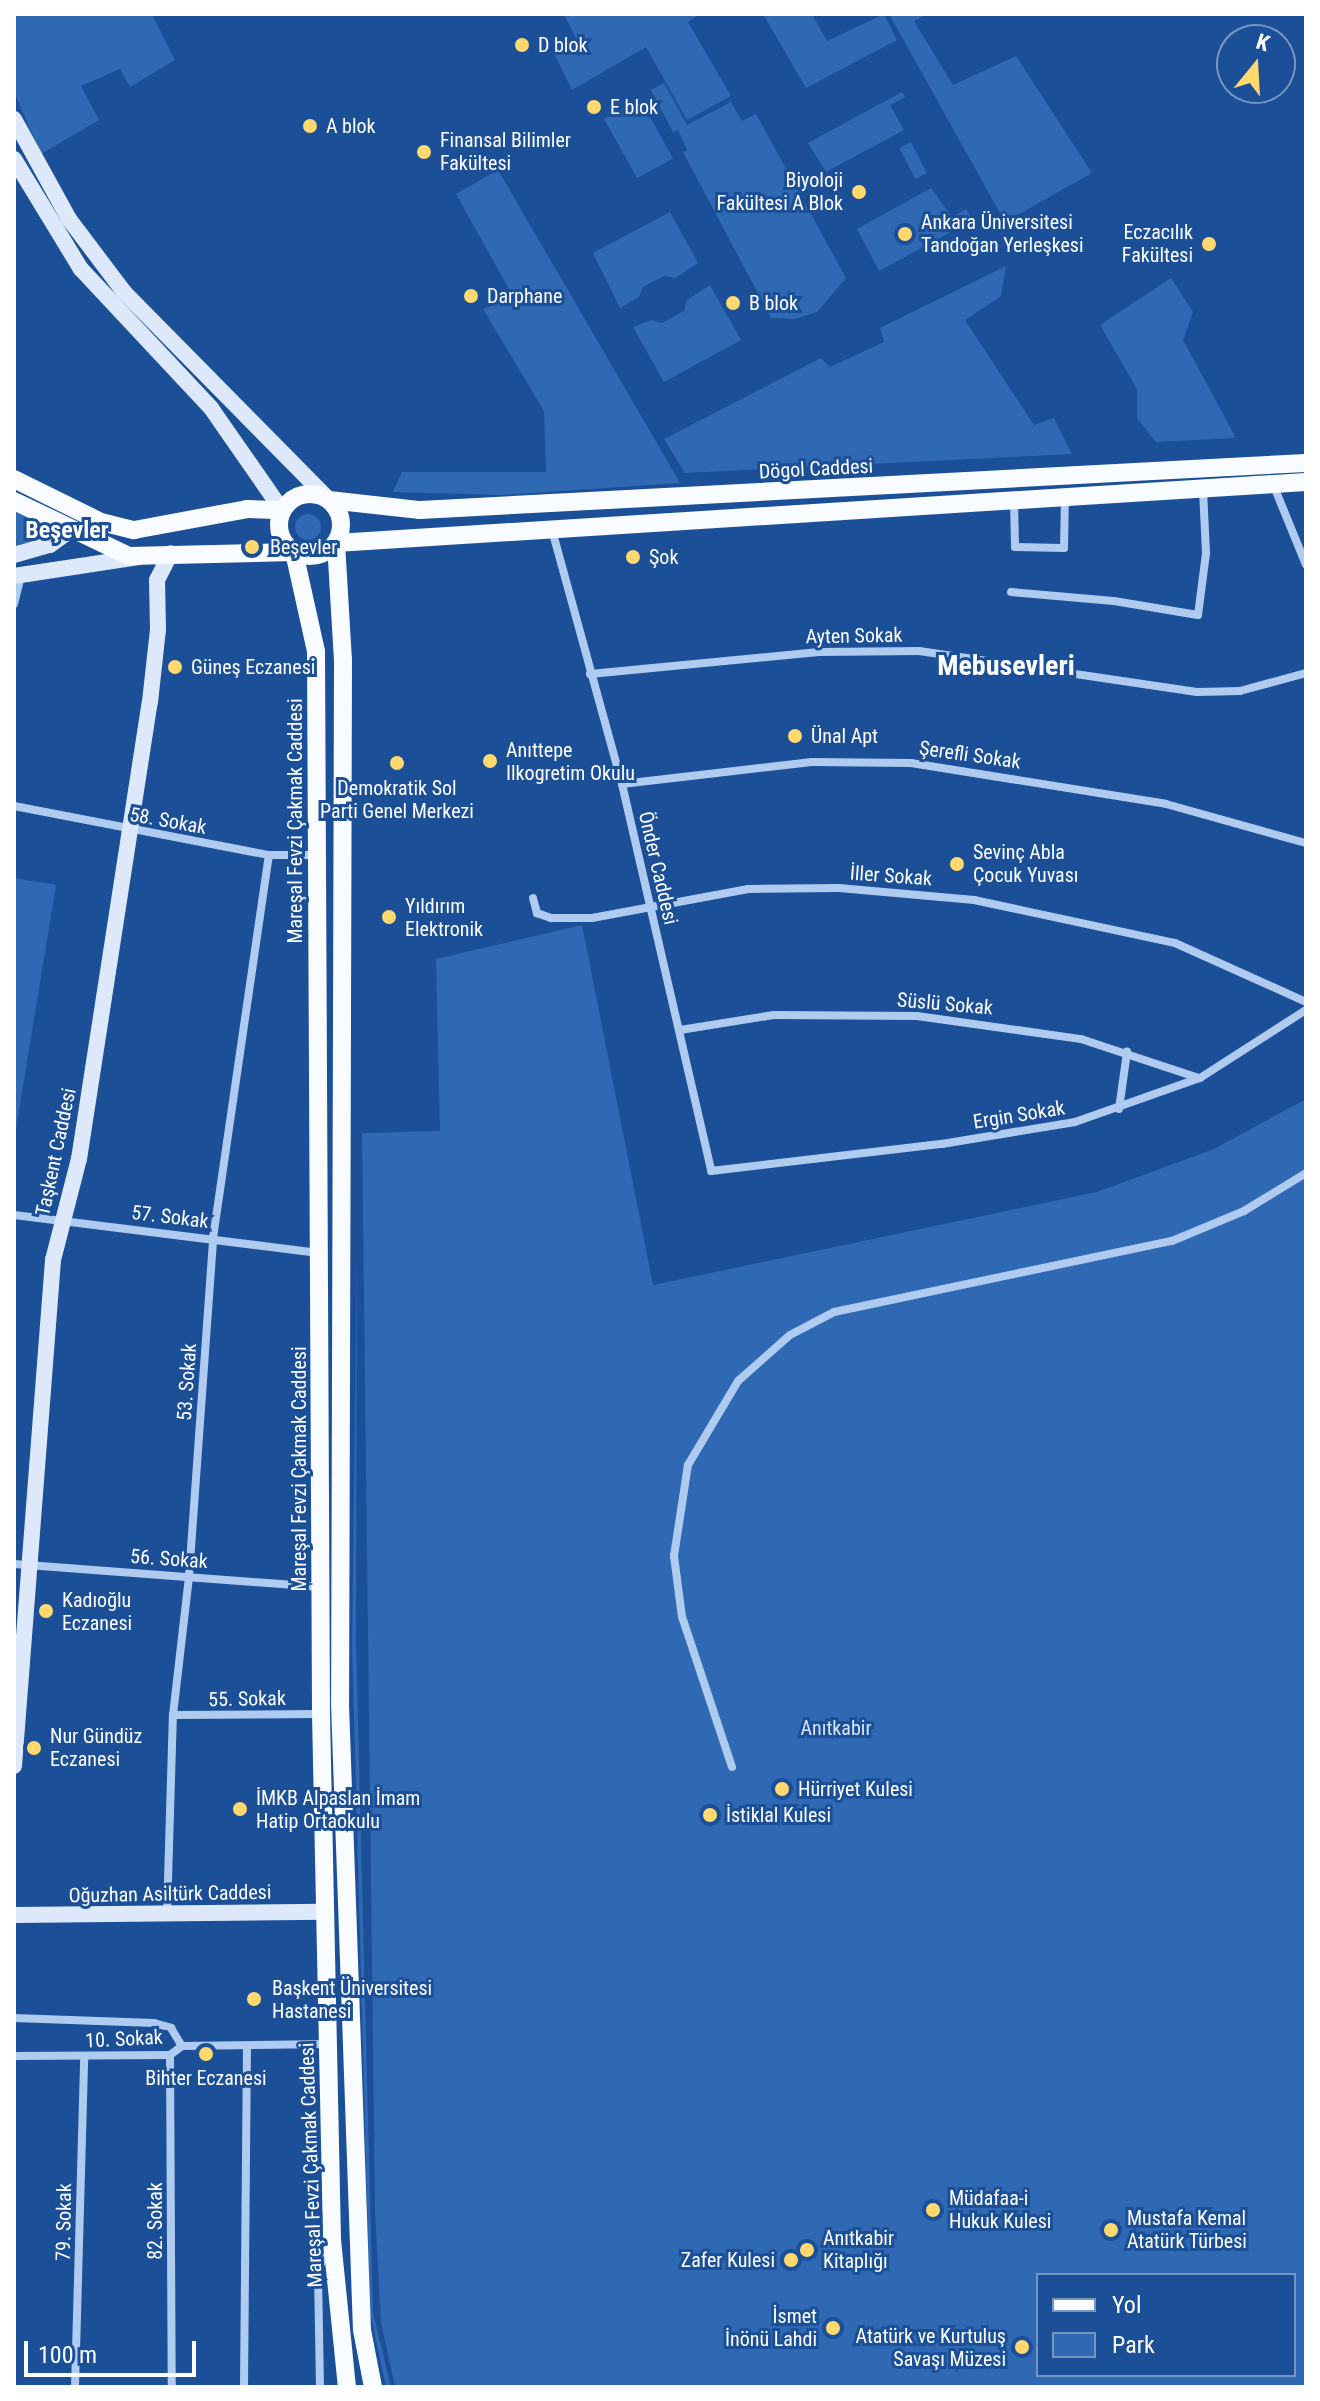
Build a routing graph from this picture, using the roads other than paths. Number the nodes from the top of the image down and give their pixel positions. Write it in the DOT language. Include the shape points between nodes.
graph roads {
  1 [pos="14,119"];
  2 [pos="14,159"];
  3 [pos="1306,463"];
  4 [pos="14,479"];
  5 [pos="1306,482"];
  6 [pos="1273,484"];
  7 [pos="1203,488"];
  8 [pos="1065,495"];
  9 [pos="1014,498"];
  10 [pos="329,500"];
  11 [pos="14,501"];
  12 [pos="282,510"];
  13 [pos="80,512"];
  14 [pos="552,529"];
  15 [pos="71,530"];
  16 [pos="336,543"];
  17 [pos="294,552"];
  18 [pos="171,553"];
  19 [pos="14,555"];
  20 [pos="141,557"];
  21 [pos="1306,565"];
  22 [pos="17,576"];
  23 [pos="1011,592"];
  24 [pos="14,604"];
  25 [pos="1306,673"];
  26 [pos="590,674"];
  27 [pos="622,784"];
  28 [pos="14,806"];
  29 [pos="130,831"];
  30 [pos="1306,843"];
  31 [pos="269,855"];
  32 [pos="317,855"];
  33 [pos="533,898"];
  34 [pos="649,903"];
  35 [pos="1306,1002"];
  36 [pos="1306,1010"];
  37 [pos="680,1030"];
  38 [pos="1127,1052"];
  39 [pos="1200,1078"];
  40 [pos="1119,1109"];
  41 [pos="711,1171"];
  42 [pos="1306,1173"];
  43 [pos="14,1215"];
  44 [pos="61,1220"];
  45 [pos="213,1238"];
  46 [pos="322,1253"];
  47 [pos="14,1564"];
  48 [pos="31,1566"];
  49 [pos="189,1576"];
  50 [pos="321,1587"];
  51 [pos="321,1714"];
  52 [pos="173,1715"];
  53 [pos="14,1766"];
  54 [pos="732,1767"];
  55 [pos="326,1912"];
  56 [pos="14,1915"];
  57 [pos="167,1915"];
  58 [pos="14,2018"];
  59 [pos="329,2044"];
  60 [pos="182,2046"];
  61 [pos="247,2047"];
  62 [pos="170,2055"];
  63 [pos="14,2056"];
  64 [pos="84,2057"];
  65 [pos="332,2240"];
  66 [pos="75,2387"];
  67 [pos="172,2387"];
  68 [pos="244,2387"];
  69 [pos="320,2387"];
  70 [pos="347,2387"];
  71 [pos="373,2387"];
  1 -- 10 [label="street" via="69,219 124,292"];
  2 -- 12 [label="street" via="81,269 211,408"];
  3 -- 10 [label="main road, Dögol Caddesi" via="420,510"];
  4 -- 13 [label="main road"];
  5 -- 6 [label="main road, Dögol Caddesi"];
  6 -- 7 [label="main road, Dögol Caddesi"];
  6 -- 21 [label="street"];
  7 -- 8 [label="main road, Dögol Caddesi"];
  7 -- 23 [label="street" via="1206,553 1198,615"];
  8 -- 9 [label="main road, Dögol Caddesi"];
  8 -- 9 [label="street" via="1064,548 1015,547"];
  9 -- 14 [label="main road, Dögol Caddesi"];
  10 -- 12 [label="main road" via="303,495"];
  10 -- 16 [label="main road" via="340,518"];
  11 -- 15 [label="main road"];
  12 -- 13 [label="main road" via="247,509 146,531"];
  12 -- 17 [label="main road" via="279,529"];
  13 -- 15 [label="main road"];
  14 -- 16 [label="main road, Dögol Caddesi"];
  14 -- 26 [label="street, Önder Caddesi"];
  15 -- 19 [label="street" via="50,545"];
  15 -- 20 [label="main road"];
  16 -- 17 [label="main road" via="314,556"];
  16 -- 71 [label="main road, Mareşal Fevzi Çakmak Caddesi" via="340,1704 362,2330"];
  17 -- 18 [label="main road"];
  17 -- 32 [label="main road, Mareşal Fevzi Çakmak Caddesi" via="316,651"];
  18 -- 20 [label="main road"];
  18 -- 29 [label="street, Taşkent Caddesi" via="157,580 158,630"];
  20 -- 22 [label="street"];
  22 -- 24 [label="street"];
  25 -- 26 [label="street, Ayten Sokak" via="1240,691 1197,692 919,651 819,652"];
  26 -- 27 [label="street, Önder Caddesi"];
  27 -- 30 [label="street, Şerefli Sokak" via="812,762 911,763 1166,804"];
  27 -- 34 [label="street, Önder Caddesi"];
  28 -- 29 [label="street, 58. Sokak"];
  29 -- 31 [label="street, 58. Sokak"];
  29 -- 44 [label="street, Taşkent Caddesi" via="79,1159"];
  31 -- 32 [label="street, 58. Sokak"];
  31 -- 45 [label="street, 53. Sokak"];
  32 -- 46 [label="main road, Mareşal Fevzi Çakmak Caddesi"];
  33 -- 34 [label="street, İller Sokak" via="537,913 551,918 592,918"];
  34 -- 35 [label="street, İller Sokak" via="763,889 839,888 974,900 1175,943"];
  34 -- 37 [label="street, Önder Caddesi"];
  36 -- 39 [label="street, Ergin Sokak"];
  37 -- 38 [label="street, Süslü Sokak" via="774,1015 887,1015 1019,1028"];
  37 -- 41 [label="street, Önder Caddesi"];
  38 -- 39 [label="street, Süslü Sokak"];
  38 -- 40 [label="street"];
  39 -- 40 [label="street, Ergin Sokak"];
  40 -- 41 [label="street, Ergin Sokak" via="1075,1122 942,1144"];
  42 -- 54 [label="street" via="1233,1217 1163,1244 834,1312 790,1335 738,1381 694,1449 674,1532 682,1617"];
  43 -- 44 [label="street, 57. Sokak"];
  44 -- 45 [label="street, 57. Sokak"];
  44 -- 48 [label="street, Taşkent Caddesi" via="53,1260"];
  45 -- 46 [label="street, 57. Sokak"];
  45 -- 49 [label="street, 53. Sokak"];
  46 -- 50 [label="main road, Mareşal Fevzi Çakmak Caddesi"];
  47 -- 48 [label="street, 56. Sokak"];
  48 -- 49 [label="street, 56. Sokak"];
  48 -- 53 [label="street, Taşkent Caddesi"];
  49 -- 50 [label="street, 56. Sokak"];
  49 -- 52 [label="street, 53. Sokak"];
  50 -- 51 [label="main road, Mareşal Fevzi Çakmak Caddesi"];
  51 -- 52 [label="street, 55. Sokak"];
  51 -- 55 [label="main road, Mareşal Fevzi Çakmak Caddesi"];
  52 -- 57 [label="street, 53. Sokak"];
  55 -- 57 [label="street, Oğuzhan Asiltürk Caddesi"];
  55 -- 59 [label="main road, Mareşal Fevzi Çakmak Caddesi"];
  56 -- 57 [label="street, Oğuzhan Asiltürk Caddesi"];
  58 -- 60 [label="street" via="154,2023 171,2028"];
  59 -- 61 [label="street, 10. Sokak"];
  59 -- 65 [label="main road, Mareşal Fevzi Çakmak Caddesi"];
  60 -- 61 [label="street, 10. Sokak"];
  60 -- 62 [label="street, 10. Sokak"];
  61 -- 68 [label="street"];
  62 -- 64 [label="street, 10. Sokak"];
  62 -- 67 [label="street, 82. Sokak"];
  63 -- 64 [label="street, 10. Sokak"];
  64 -- 66 [label="street, 79. Sokak"];
  65 -- 69 [label="street" via="318,2270"];
  65 -- 70 [label="main road, Mareşal Fevzi Çakmak Caddesi"];
}
